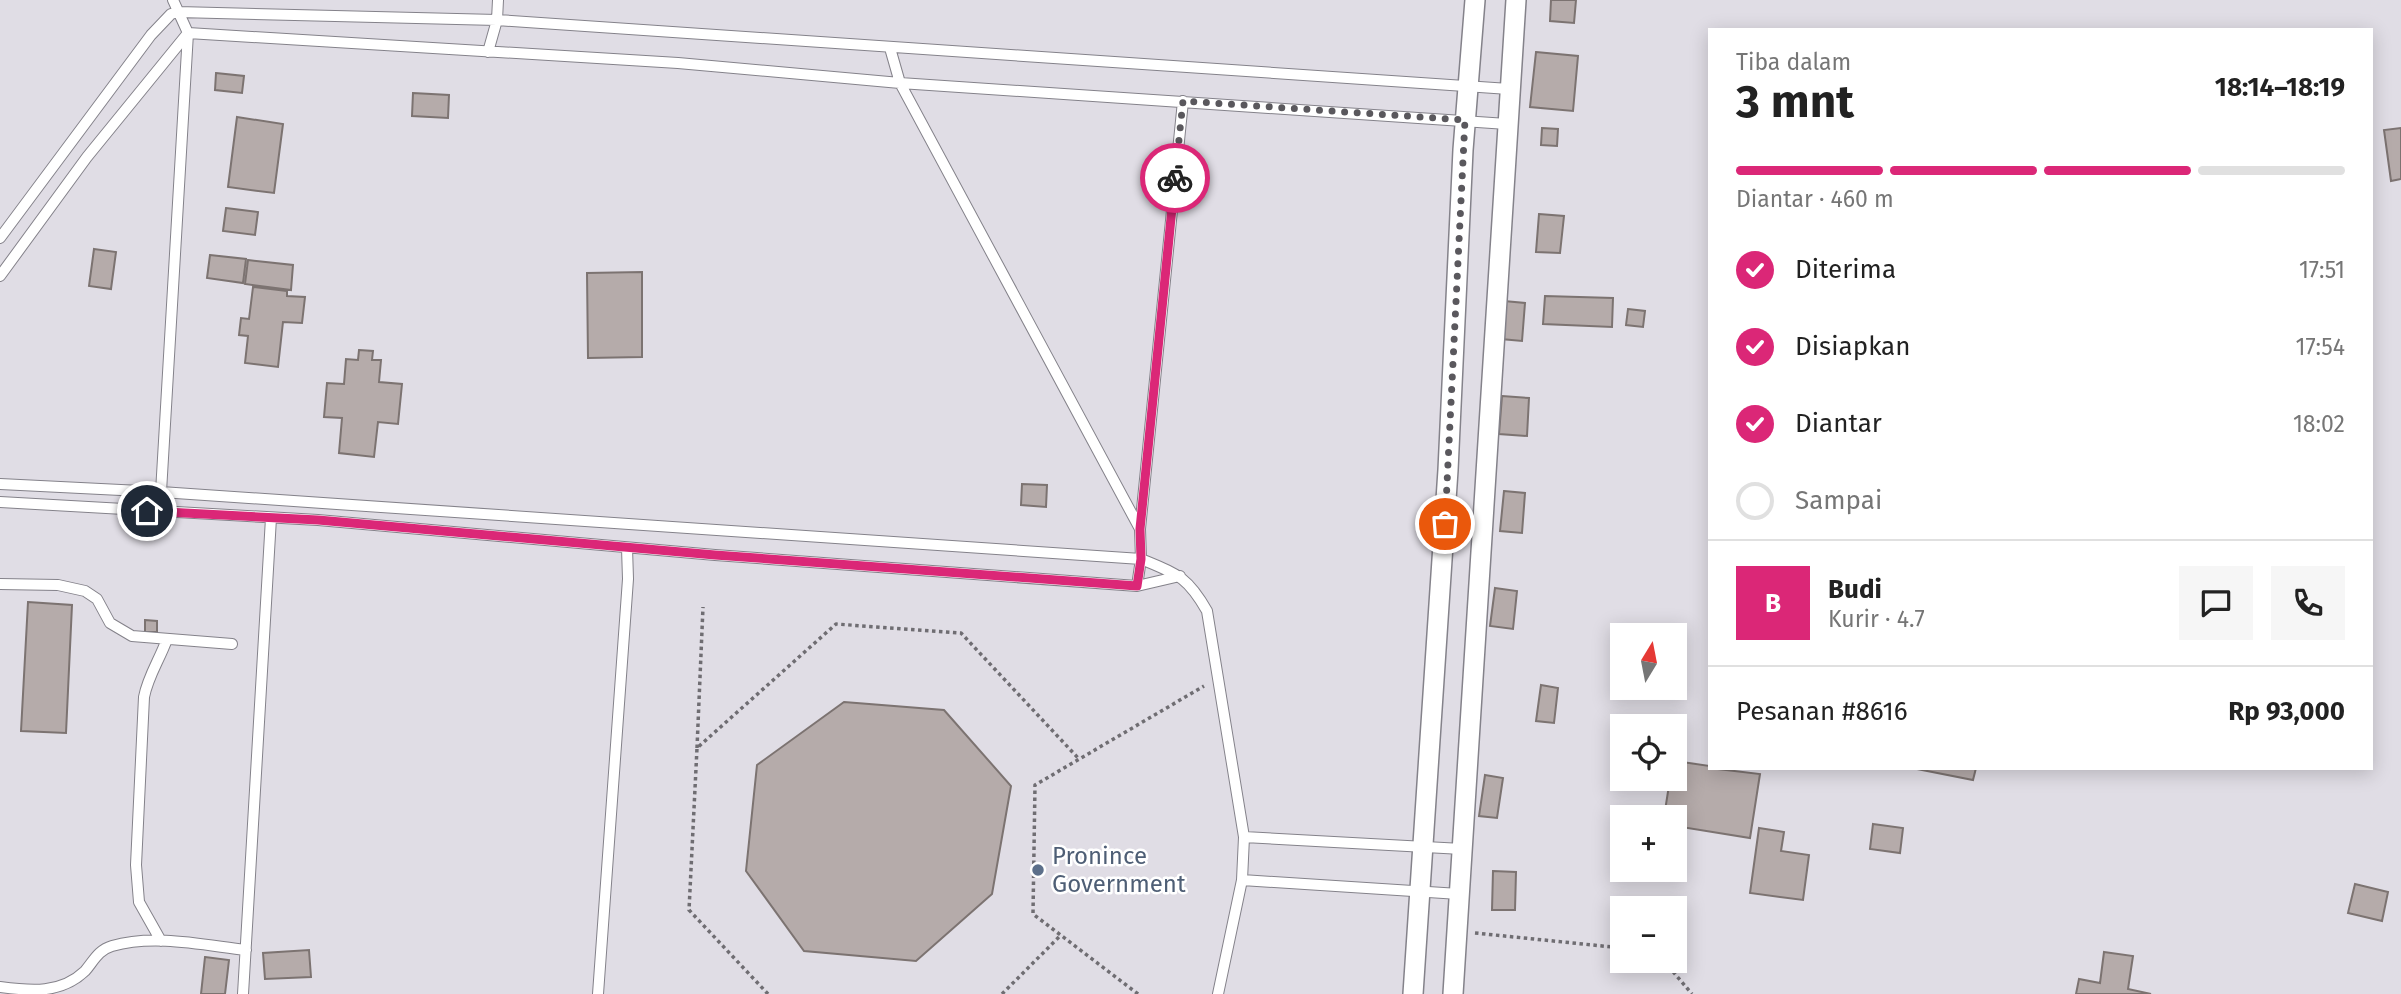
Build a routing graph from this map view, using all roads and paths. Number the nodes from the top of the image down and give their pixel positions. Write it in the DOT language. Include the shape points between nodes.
graph roads {
  1 [pos="173,0"];
  2 [pos="498,0"];
  3 [pos="1475,0"];
  4 [pos="1516,0"];
  5 [pos="178,12"];
  6 [pos="497,20"];
  7 [pos="188,33"];
  8 [pos="890,48"];
  9 [pos="488,52"];
  10 [pos="901,83"];
  11 [pos="1468,87"];
  12 [pos="1509,89"];
  13 [pos="1183,101"];
  14 [pos="1465,120"];
  15 [pos="1507,124"];
  16 [pos="0,238"];
  17 [pos="0,276"];
  18 [pos="0,484"];
  19 [pos="161,492"];
  20 [pos="0,502"];
  21 [pos="271,518"];
  22 [pos="1140,529"];
  23 [pos="627,548"];
  24 [pos="1141,559"];
  25 [pos="1180,576"];
  26 [pos="0,584"];
  27 [pos="1137,586"];
  28 [pos="703,607"];
  29 [pos="167,639"];
  30 [pos="232,644"];
  31 [pos="1219,677"];
  32 [pos="697,748"];
  33 [pos="1079,760"];
  34 [pos="1244,837"];
  35 [pos="1423,846"];
  36 [pos="1462,849"];
  37 [pos="1242,880"];
  38 [pos="1420,892"];
  39 [pos="1459,894"];
  40 [pos="1457,931"];
  41 [pos="1061,935"];
  42 [pos="161,941"];
  43 [pos="1610,946"];
  44 [pos="246,950"];
  45 [pos="1674,973"];
  46 [pos="0,987"];
  47 [pos="243,994"];
  48 [pos="598,994"];
  49 [pos="768,994"];
  50 [pos="1002,994"];
  51 [pos="1138,994"];
  52 [pos="1218,994"];
  53 [pos="1413,994"];
  54 [pos="1452,994"];
  55 [pos="1692,994"];
  1 -- 5 [label="lane"];
  2 -- 6 [label="lane"];
  3 -- 11 [label="street"];
  4 -- 12 [label="street"];
  5 -- 6 [label="lane"];
  5 -- 7 [label="lane"];
  5 -- 16 [label="lane" via="151,35"];
  6 -- 8 [label="lane"];
  6 -- 9 [label="lane"];
  7 -- 9 [label="lane"];
  7 -- 17 [label="lane" via="87,157"];
  7 -- 19 [label="lane"];
  8 -- 10 [label="lane"];
  8 -- 11 [label="lane"];
  9 -- 10 [label="lane"];
  10 -- 13 [label="lane"];
  10 -- 22 [label="lane"];
  11 -- 12 [label="lane"];
  11 -- 14 [label="street"];
  12 -- 15 [label="street"];
  13 -- 14 [label="lane"];
  13 -- 22 [label="lane"];
  14 -- 15 [label="lane"];
  14 -- 35 [label="street"];
  15 -- 36 [label="street"];
  18 -- 19 [label="lane"];
  19 -- 24 [label="lane"];
  20 -- 21 [label="lane"];
  21 -- 23 [label="lane"];
  21 -- 44 [label="lane"];
  22 -- 24 [label="lane"];
  23 -- 27 [label="lane"];
  23 -- 48 [label="lane"];
  24 -- 25 [label="lane"];
  24 -- 27 [label="lane"];
  25 -- 27 [label="lane"];
  25 -- 31 [label="lane" via="1207,611"];
  26 -- 29 [label="lane" via="58,585 85,591 97,599 118,630"];
  28 -- 32 [label="path"];
  29 -- 30 [label="lane"];
  29 -- 42 [label="lane" via="144,697 136,865 139,902"];
  31 -- 33 [label="path"];
  31 -- 34 [label="lane"];
  32 -- 33 [label="path" via="836,624 961,633"];
  32 -- 49 [label="path" via="689,910"];
  33 -- 41 [label="path" via="1035,785 1033,914"];
  34 -- 35 [label="lane"];
  34 -- 37 [label="lane"];
  35 -- 36 [label="lane"];
  35 -- 38 [label="street"];
  36 -- 39 [label="street"];
  37 -- 38 [label="lane"];
  37 -- 52 [label="lane"];
  38 -- 39 [label="lane"];
  38 -- 53 [label="street"];
  39 -- 40 [label="street"];
  40 -- 43 [label="path"];
  40 -- 54 [label="street"];
  41 -- 50 [label="path"];
  41 -- 51 [label="path"];
  42 -- 44 [label="lane"];
  42 -- 46 [label="lane" via="109,947 65,987 43,993"];
  44 -- 47 [label="lane"];
  45 -- 55 [label="path"];
}
